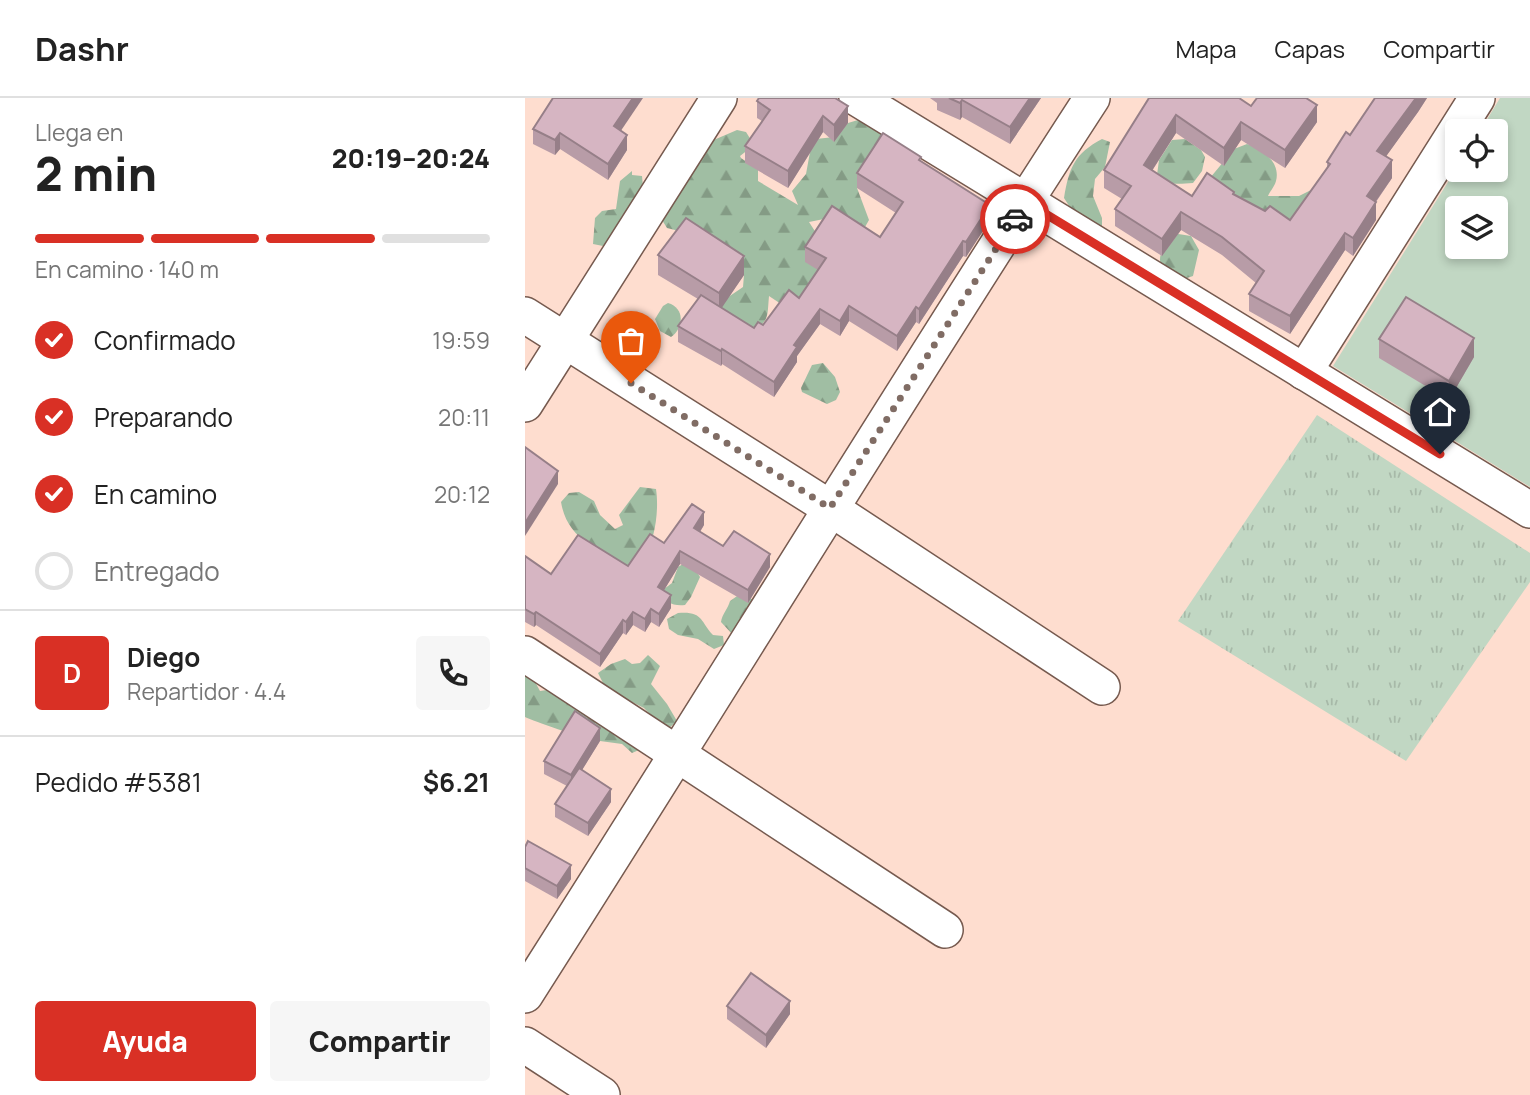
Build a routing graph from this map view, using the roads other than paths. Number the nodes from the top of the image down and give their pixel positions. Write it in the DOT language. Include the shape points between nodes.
graph roads {
  1 [pos="719,98"];
  2 [pos="857,98"];
  3 [pos="1093,98"];
  4 [pos="1477,98"];
  5 [pos="1026,202"];
  6 [pos="525,316"];
  7 [pos="565,341"];
  8 [pos="1304,372"];
  9 [pos="525,404"];
  10 [pos="830,508"];
  11 [pos="1530,510"];
  12 [pos="525,654"];
  13 [pos="1102,687"];
  14 [pos="678,754"];
  15 [pos="945,930"];
  16 [pos="525,995"];
  17 [pos="525,1045"];
  18 [pos="602,1095"];
  1 -- 7 [label="street"];
  2 -- 5 [label="street"];
  3 -- 5 [label="street"];
  4 -- 8 [label="street"];
  5 -- 8 [label="street"];
  5 -- 10 [label="street"];
  6 -- 7 [label="street"];
  7 -- 9 [label="street"];
  7 -- 10 [label="street"];
  8 -- 11 [label="street"];
  10 -- 13 [label="street"];
  10 -- 14 [label="street"];
  12 -- 14 [label="street"];
  14 -- 15 [label="street"];
  14 -- 16 [label="street"];
  17 -- 18 [label="street"];
}
